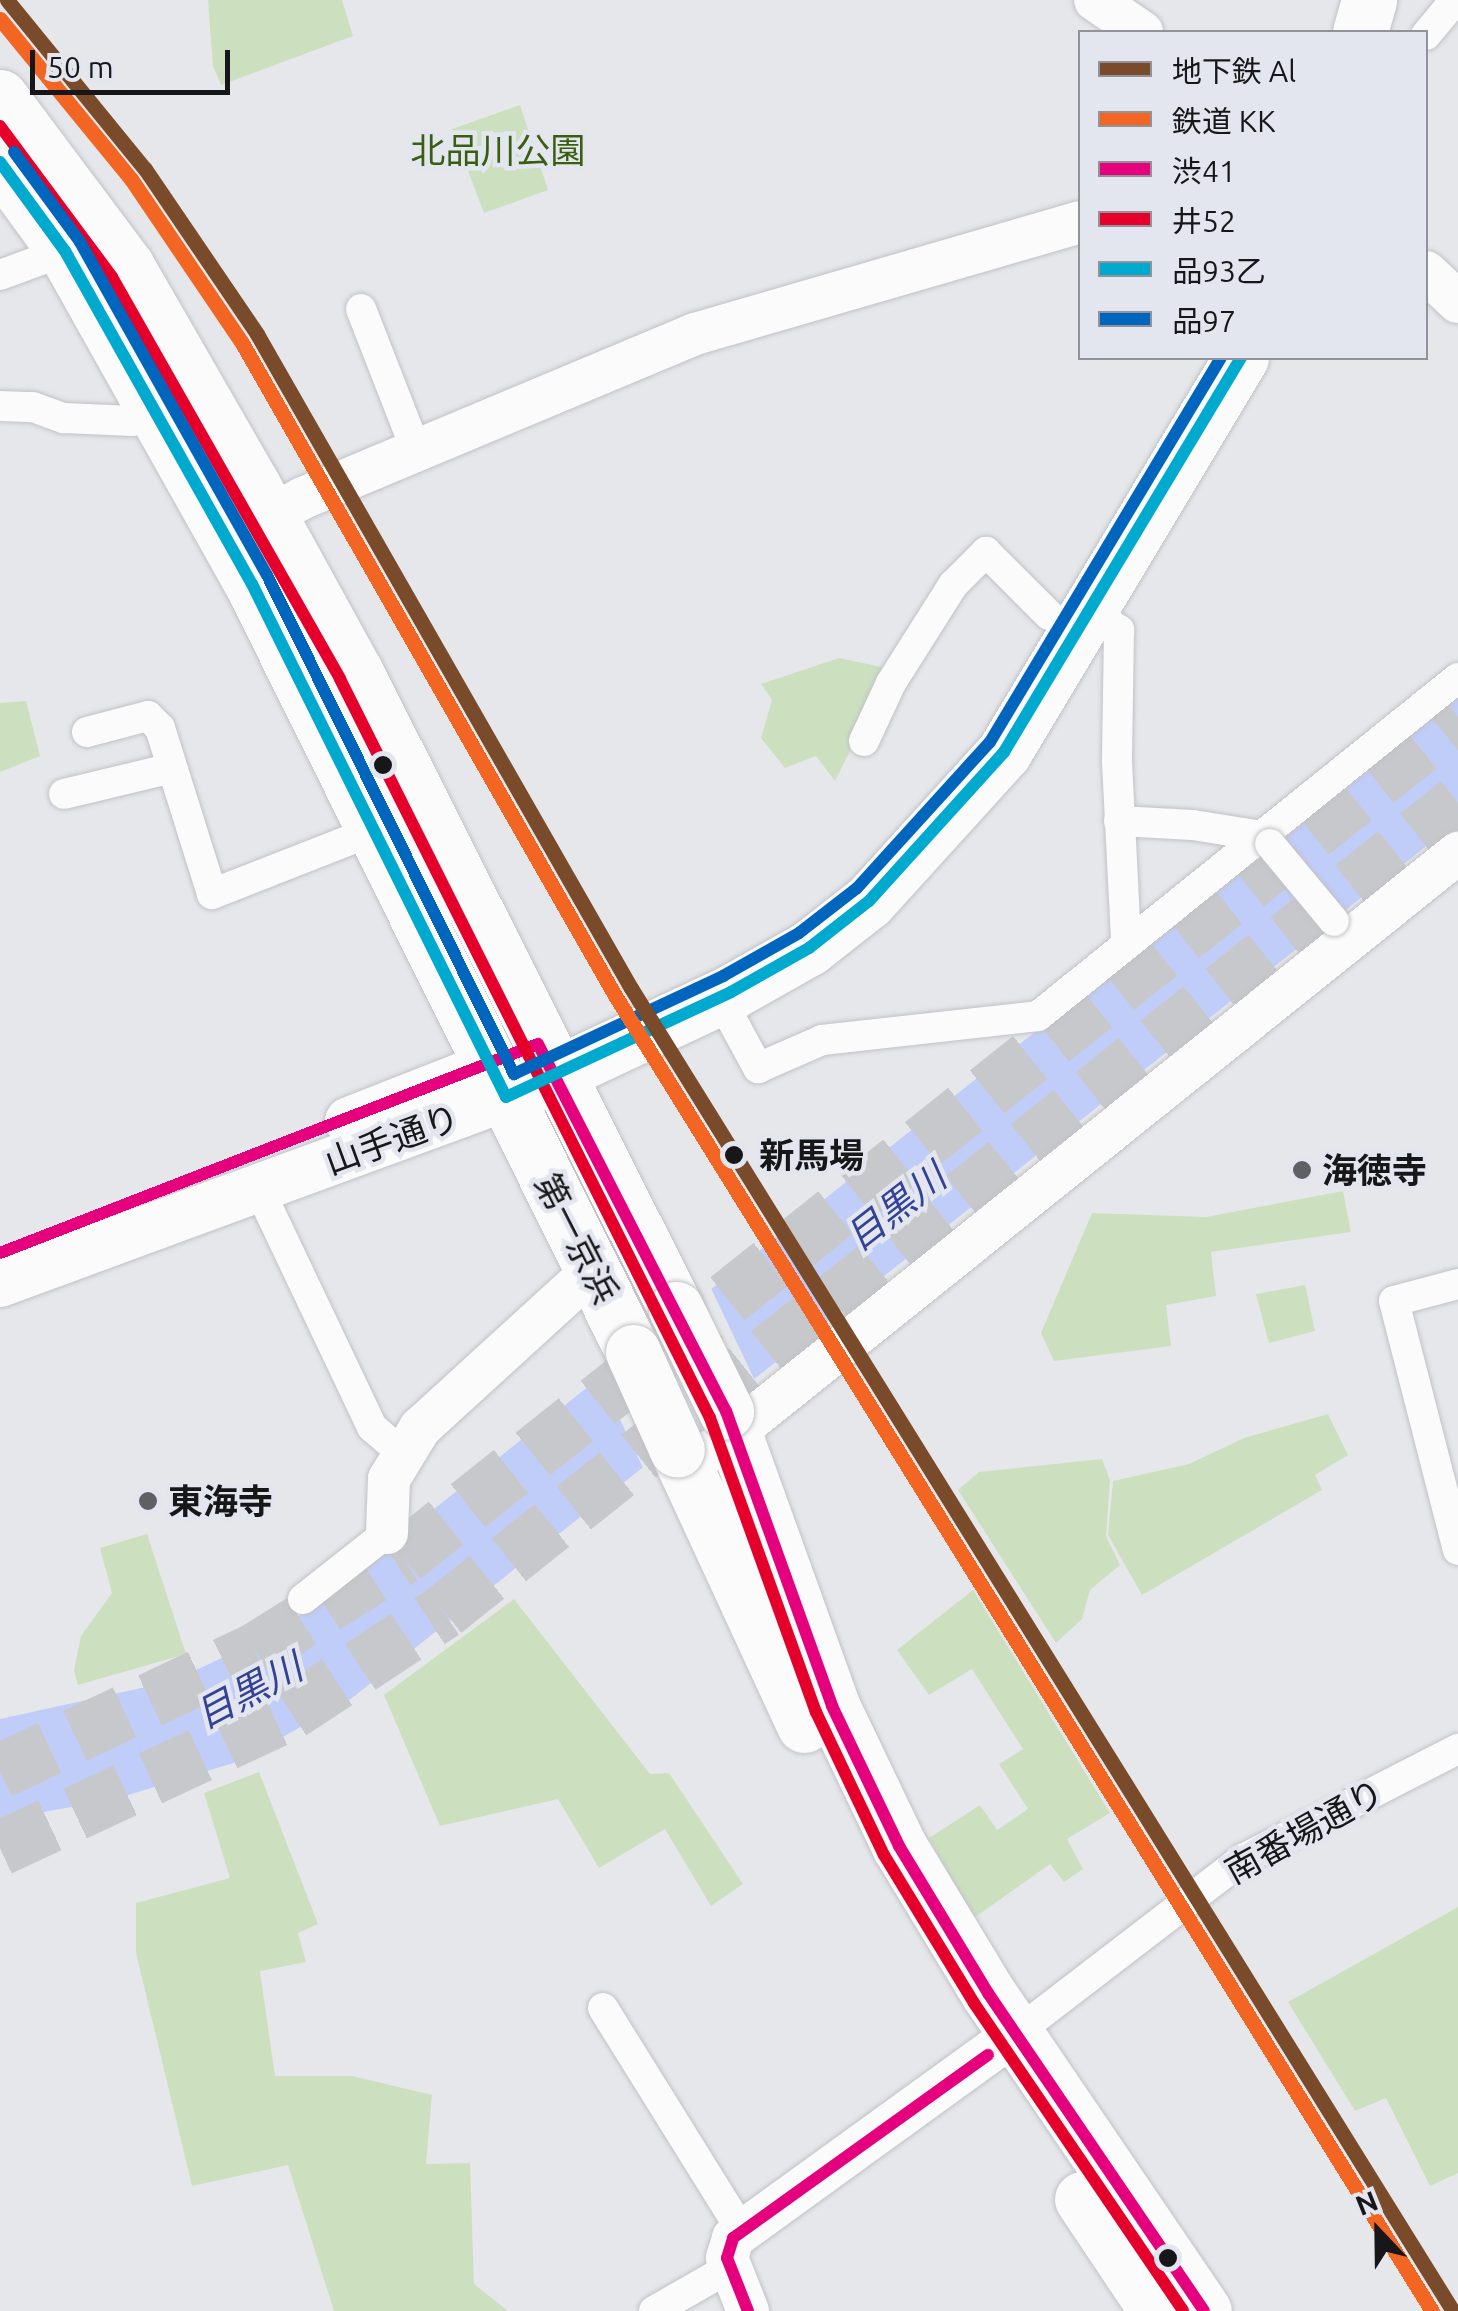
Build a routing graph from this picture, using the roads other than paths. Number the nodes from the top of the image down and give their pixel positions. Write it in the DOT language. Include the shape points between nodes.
graph roads {
  1 [pos="1095,0"];
  2 [pos="1331,0"];
  3 [pos="1368,0"];
  4 [pos="1456,0"];
  5 [pos="1139,30"];
  6 [pos="1324,30"];
  7 [pos="1360,30"];
  8 [pos="1428,33"];
  9 [pos="0,98"];
  10 [pos="0,162"];
  11 [pos="1078,223"];
  12 [pos="66,251"];
  13 [pos="1428,274"];
  14 [pos="0,275"];
  15 [pos="1458,302"];
  16 [pos="361,309"];
  17 [pos="1205,360"];
  18 [pos="1240,360"];
  19 [pos="152,402"];
  20 [pos="0,406"];
  21 [pos="416,450"];
  22 [pos="248,528"];
  23 [pos="1070,613"];
  24 [pos="1458,678"];
  25 [pos="87,732"];
  26 [pos="864,742"];
  27 [pos="172,768"];
  28 [pos="64,794"];
  29 [pos="1119,822"];
  30 [pos="373,830"];
  31 [pos="1266,840"];
  32 [pos="1458,854"];
  33 [pos="1341,931"];
  34 [pos="1126,940"];
  35 [pos="720,998"];
  36 [pos="522,1071"];
  37 [pos="258,1188"];
  38 [pos="0,1253"];
  39 [pos="594,1269"];
  40 [pos="0,1284"];
  41 [pos="1458,1284"];
  42 [pos="731,1421"];
  43 [pos="402,1453"];
  44 [pos="682,1460"];
  45 [pos="386,1533"];
  46 [pos="1458,1550"];
  47 [pos="303,1599"];
  48 [pos="1458,1749"];
  49 [pos="602,2008"];
  50 [pos="1002,2044"];
  51 [pos="735,2249"];
  52 [pos="654,2311"];
  53 [pos="748,2311"];
  54 [pos="1157,2311"];
  55 [pos="1204,2311"];
  1 -- 5 [label="street"];
  2 -- 6 [label="highway"];
  3 -- 7 [label="highway"];
  4 -- 8 [label="street"];
  9 -- 22 [label="highway, 第一京浜" via="128,266"];
  10 -- 12 [label="highway, 第一京浜"];
  11 -- 21 [label="street" via="694,334"];
  12 -- 14 [label="street"];
  12 -- 19 [label="highway, 第一京浜"];
  13 -- 15 [label="street"];
  16 -- 21 [label="street"];
  17 -- 23 [label="highway, 山手通り"];
  18 -- 23 [label="highway, 山手通り"];
  19 -- 20 [label="street" via="132,421"];
  19 -- 22 [label="highway, 第一京浜"];
  21 -- 22 [label="street"];
  22 -- 30 [label="highway, 第一京浜"];
  22 -- 36 [label="highway, 第一京浜" via="355,672"];
  23 -- 26 [label="street" via="986,552 953,585 891,683"];
  23 -- 29 [label="street" via="1119,630"];
  23 -- 35 [label="highway, 山手通り" via="1004,752 926,842 869,901 809,948"];
  23 -- 36 [label="highway, 山手通り" via="975,734 848,872"];
  24 -- 31 [label="street"];
  25 -- 27 [label="street" via="148,716 160,728"];
  27 -- 28 [label="street"];
  27 -- 30 [label="street" via="212,894"];
  29 -- 31 [label="street"];
  29 -- 34 [label="street"];
  30 -- 36 [label="highway, 第一京浜"];
  31 -- 33 [label="street, bridge"];
  31 -- 34 [label="street"];
  32 -- 33 [label="street"];
  33 -- 42 [label="street"];
  34 -- 35 [label="street" via="1038,1016 822,1040 758,1068"];
  35 -- 36 [label="highway, 山手通り"];
  36 -- 37 [label="main road, 山手通り"];
  36 -- 38 [label="main road, 山手通り"];
  36 -- 39 [label="highway, 第一京浜"];
  36 -- 42 [label="highway, 第一京浜, bridge" via="676,1309"];
  37 -- 40 [label="main road, 山手通り"];
  37 -- 43 [label="street" via="372,1427"];
  39 -- 43 [label="street" via="448,1400"];
  39 -- 44 [label="highway, 第一京浜, bridge"];
  41 -- 46 [label="street" via="1394,1301"];
  42 -- 44 [label="street"];
  42 -- 50 [label="highway, 第一京浜" via="862,1773"];
  43 -- 45 [label="street" via="388,1479"];
  44 -- 50 [label="highway, 第一京浜" via="849,1822"];
  45 -- 47 [label="street"];
  48 -- 50 [label="street, 南番場通り" via="1243,1859"];
  49 -- 51 [label="street"];
  50 -- 51 [label="street"];
  50 -- 54 [label="highway, 第一京浜"];
  50 -- 55 [label="highway, 第一京浜"];
  51 -- 52 [label="street"];
  51 -- 53 [label="street"];
}
